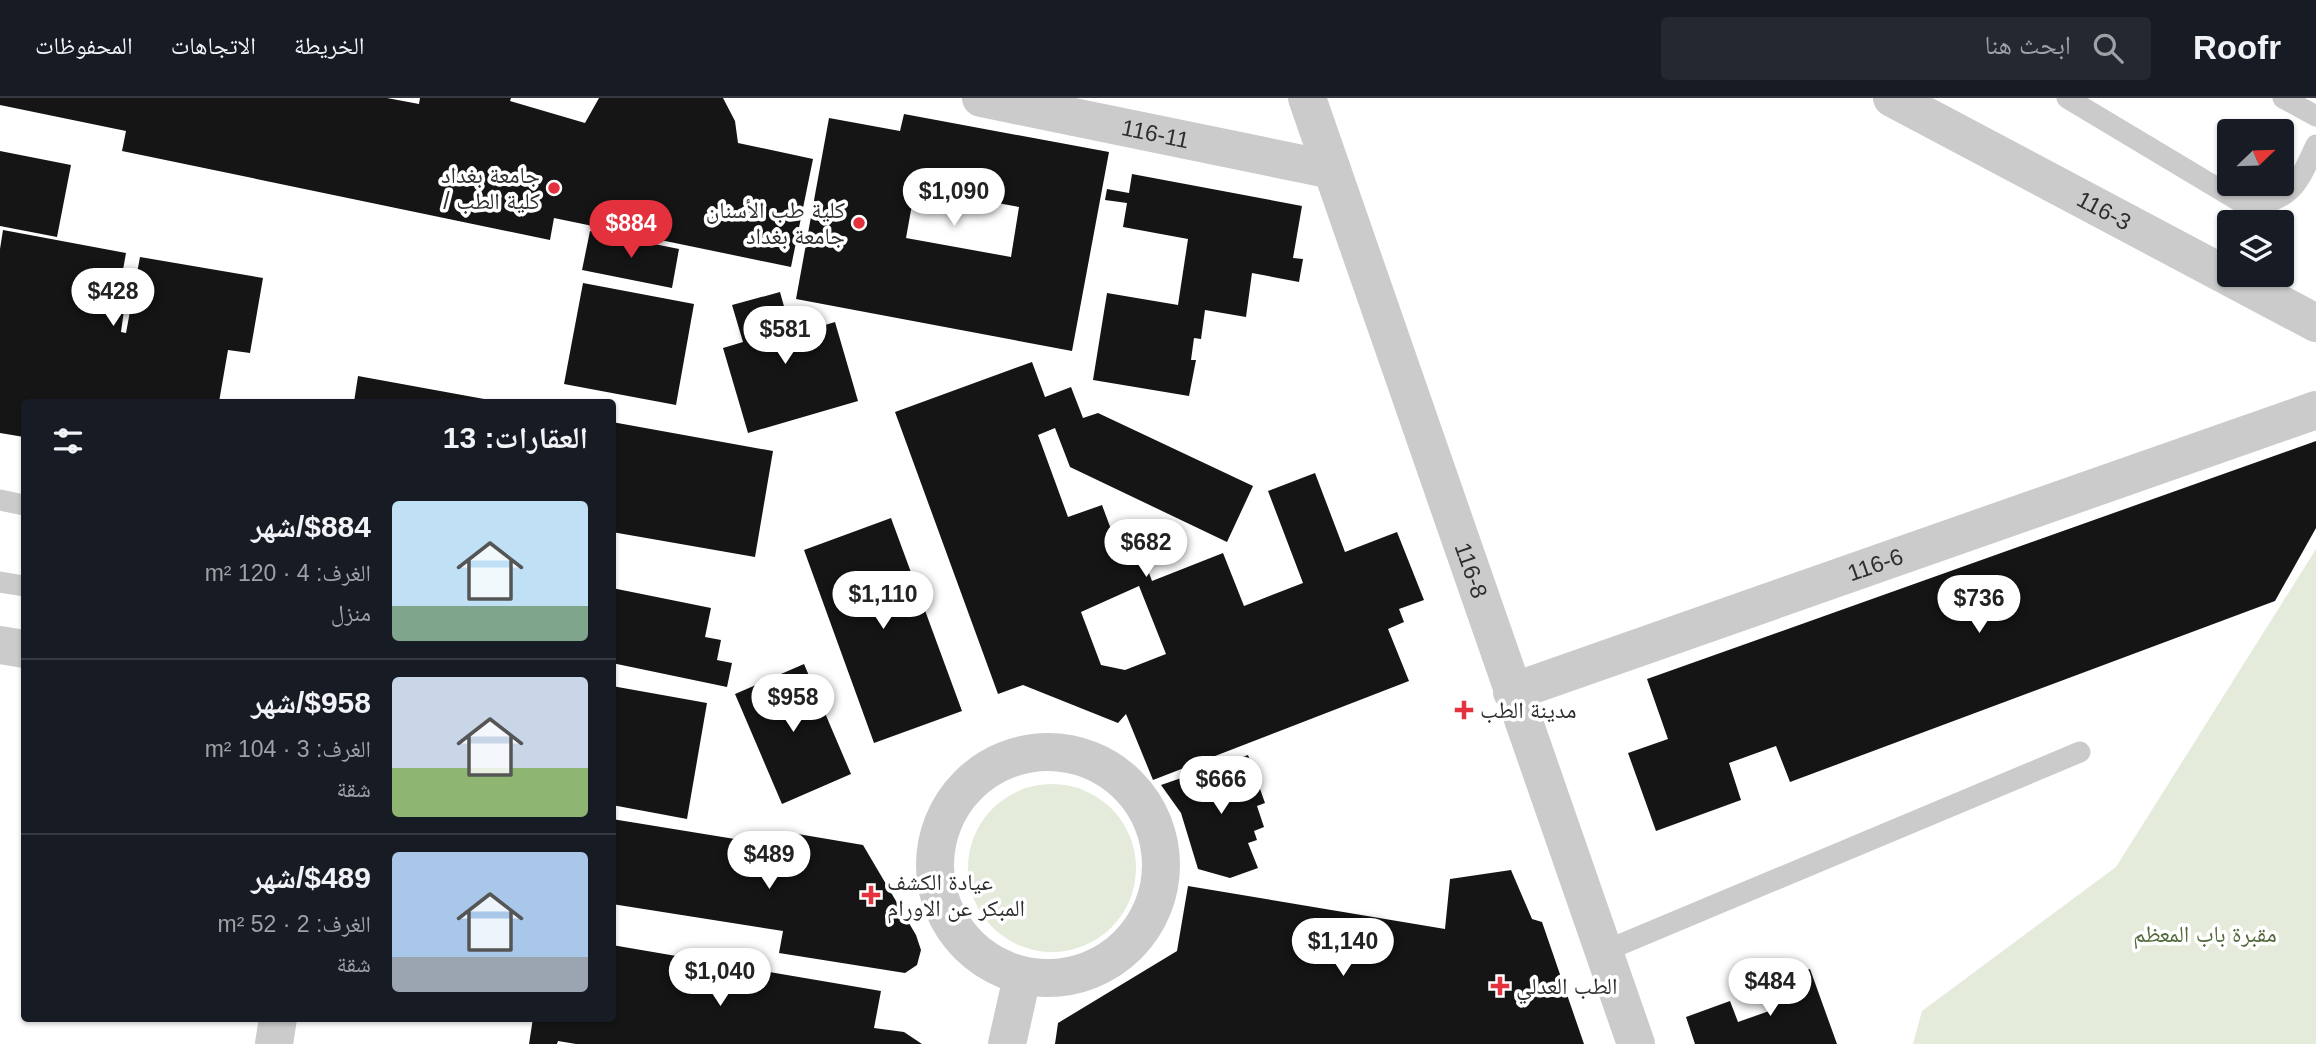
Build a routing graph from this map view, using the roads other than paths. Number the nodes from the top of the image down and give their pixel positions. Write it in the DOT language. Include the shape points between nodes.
graph roads {
  1 [pos="981,98"];
  2 [pos="1307,98"];
  3 [pos="1892,98"];
  4 [pos="2067,98"];
  5 [pos="2283,98"];
  6 [pos="2316,116"];
  7 [pos="2316,145"];
  8 [pos="1332,170"];
  9 [pos="2316,323"];
  10 [pos="2316,410"];
  11 [pos="0,500"];
  12 [pos="21,504"];
  13 [pos="0,582"];
  14 [pos="21,586"];
  15 [pos="0,645"];
  16 [pos="21,648"];
  17 [pos="1512,692"];
  18 [pos="2080,752"];
  19 [pos="1605,951"];
  20 [pos="1022,977"];
  21 [pos="277,1022"];
  22 [pos="274,1044"];
  23 [pos="1007,1044"];
  24 [pos="1636,1044"];
  1 -- 8 [label="street, 116-11"];
  2 -- 8 [label="street, 116-8"];
  3 -- 9 [label="street, 116-3"];
  4 -- 7 [label="lane" via="2249,207 2273,203 2295,189"];
  5 -- 6 [label="lane"];
  8 -- 17 [label="street, 116-8"];
  10 -- 17 [label="street, 116-6"];
  11 -- 12 [label="lane"];
  13 -- 14 [label="lane"];
  15 -- 16 [label="street"];
  17 -- 19 [label="street, 116-8"];
  18 -- 19 [label="lane"];
  19 -- 24 [label="street, 116-8"];
  20 -- 20 [label="street" via="1072,978 1118,956 1154,909 1162,877 1160,843 1150,813 1133,789 1099,763 1061,752 1034,751 1007,758 972,779 945,814 935,845 934,879 942,908 958,937 993,966"];
  20 -- 23 [label="street"];
  21 -- 22 [label="street"];
}
